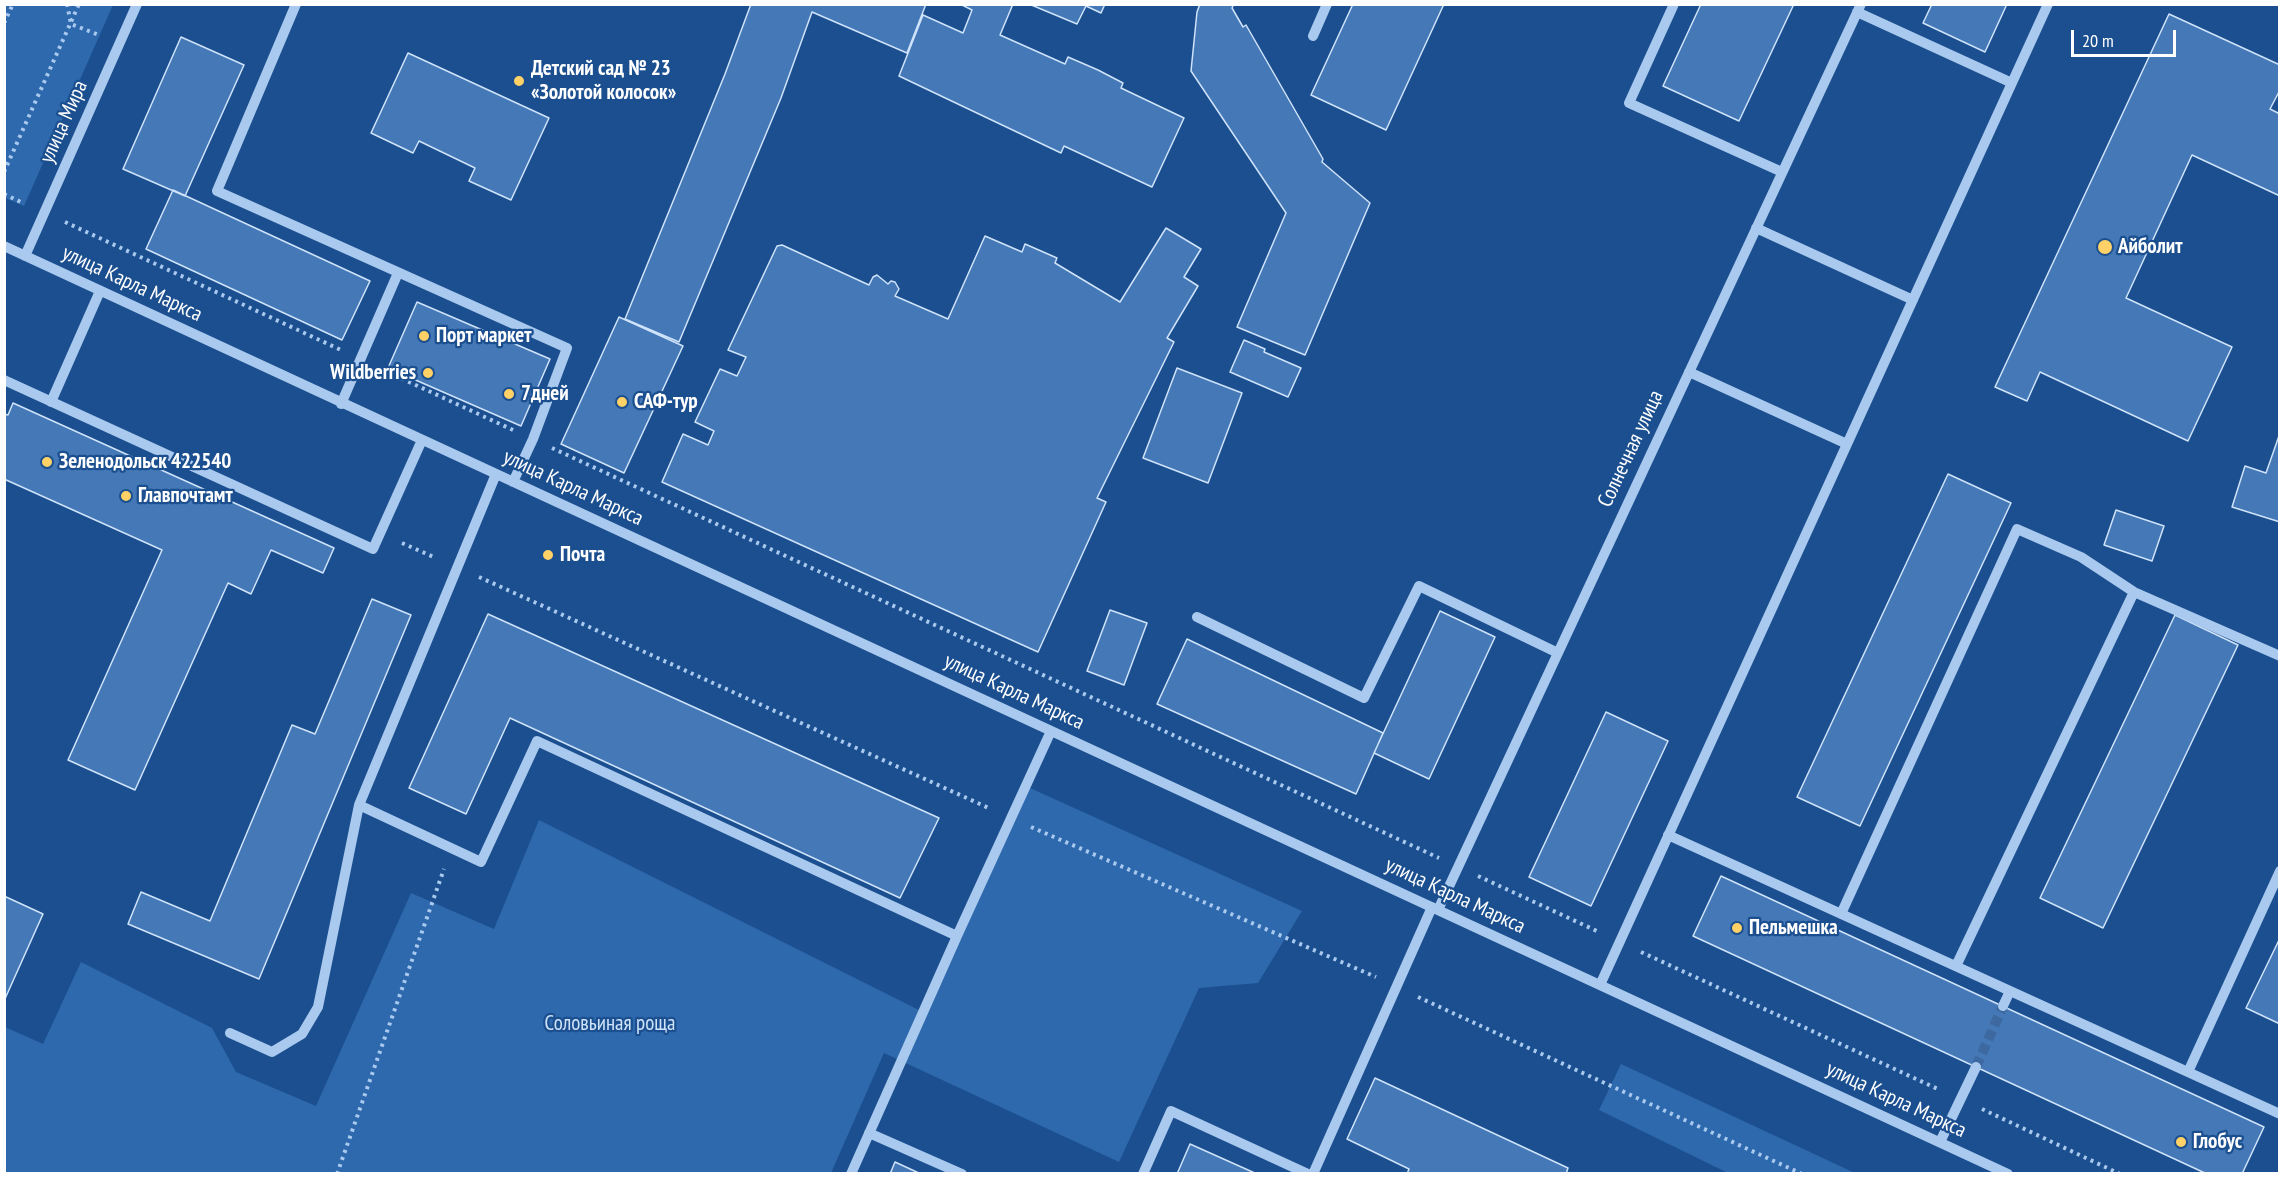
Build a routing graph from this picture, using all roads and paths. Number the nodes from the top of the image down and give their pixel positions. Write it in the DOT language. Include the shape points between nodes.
graph roads {
  1 [pos="13,4"];
  2 [pos="67,4"];
  3 [pos="79,4"];
  4 [pos="137,4"];
  5 [pos="296,4"];
  6 [pos="1327,4"];
  7 [pos="1674,4"];
  8 [pos="2048,4"];
  9 [pos="1859,8"];
  10 [pos="4,23"];
  11 [pos="71,24"];
  12 [pos="1313,36"];
  13 [pos="2012,83"];
  14 [pos="4,172"];
  15 [pos="1782,172"];
  16 [pos="4,194"];
  17 [pos="45,213"];
  18 [pos="1756,228"];
  19 [pos="4,246"];
  20 [pos="25,256"];
  21 [pos="398,273"];
  22 [pos="100,291"];
  23 [pos="1913,300"];
  24 [pos="361,359"];
  25 [pos="1689,372"];
  26 [pos="4,380"];
  27 [pos="51,402"];
  28 [pos="342,404"];
  29 [pos="533,439"];
  30 [pos="422,440"];
  31 [pos="1846,444"];
  32 [pos="496,474"];
  33 [pos="513,482"];
  34 [pos="379,533"];
  35 [pos="458,567"];
  36 [pos="2134,592"];
  37 [pos="1197,617"];
  38 [pos="1558,653"];
  39 [pos="2280,657"];
  40 [pos="1052,731"];
  41 [pos="359,805"];
  42 [pos="1011,818"];
  43 [pos="1668,835"];
  44 [pos="451,848"];
  45 [pos="1459,867"];
  46 [pos="2280,872"];
  47 [pos="1435,908"];
  48 [pos="1841,914"];
  49 [pos="957,936"];
  50 [pos="1620,942"];
  51 [pos="1956,966"];
  52 [pos="1599,985"];
  53 [pos="1397,987"];
  54 [pos="2010,991"];
  55 [pos="2003,1006"];
  56 [pos="230,1033"];
  57 [pos="1976,1067"];
  58 [pos="2188,1072"];
  59 [pos="1959,1099"];
  60 [pos="2280,1114"];
  61 [pos="869,1133"];
  62 [pos="1940,1142"];
  63 [pos="337,1173"];
  64 [pos="851,1173"];
  65 [pos="962,1173"];
  66 [pos="1143,1173"];
  67 [pos="1308,1173"];
  68 [pos="1313,1173"];
  69 [pos="1802,1173"];
  70 [pos="2008,1173"];
  71 [pos="2120,1173"];
  1 -- 10 [label="path"];
  2 -- 11 [label="path"];
  3 -- 11 [label="path"];
  4 -- 17 [label="street, улица Мира"];
  5 -- 21 [label="street" via="217,191"];
  6 -- 12 [label="street"];
  7 -- 15 [label="street" via="1629,104"];
  8 -- 13 [label="street"];
  9 -- 13 [label="street"];
  9 -- 15 [label="street, Солнечная улица"];
  11 -- 14 [label="path"];
  13 -- 23 [label="street"];
  15 -- 18 [label="street, Солнечная улица"];
  16 -- 17 [label="path"];
  17 -- 20 [label="street, улица Мира"];
  17 -- 24 [label="path"];
  18 -- 23 [label="street"];
  18 -- 25 [label="street, Солнечная улица"];
  19 -- 20 [label="street, улица Карла Маркса"];
  20 -- 22 [label="street, улица Карла Маркса"];
  21 -- 24 [label="street"];
  21 -- 29 [label="street" via="567,348"];
  22 -- 27 [label="street"];
  22 -- 28 [label="street, улица Карла Маркса"];
  23 -- 31 [label="street"];
  24 -- 28 [label="street"];
  24 -- 29 [label="path"];
  25 -- 31 [label="street"];
  25 -- 38 [label="street, Солнечная улица"];
  26 -- 27 [label="street"];
  27 -- 34 [label="street" via="373,549"];
  28 -- 30 [label="street, улица Карла Маркса"];
  29 -- 33 [label="street"];
  29 -- 45 [label="path"];
  30 -- 32 [label="street, улица Карла Маркса"];
  30 -- 34 [label="street"];
  31 -- 43 [label="street"];
  32 -- 33 [label="street, улица Карла Маркса"];
  32 -- 35 [label="street"];
  33 -- 40 [label="street, улица Карла Маркса"];
  34 -- 35 [label="path"];
  35 -- 41 [label="street"];
  35 -- 42 [label="path"];
  36 -- 39 [label="street"];
  36 -- 48 [label="street" via="2081,557 2017,529"];
  36 -- 51 [label="street"];
  37 -- 38 [label="street" via="1364,698 1419,586"];
  38 -- 45 [label="street, Солнечная улица"];
  40 -- 42 [label="street"];
  40 -- 47 [label="street, улица Карла Маркса"];
  41 -- 44 [label="street"];
  41 -- 56 [label="street" via="318,1007 303,1034 272,1052"];
  42 -- 49 [label="street"];
  42 -- 53 [label="path"];
  43 -- 48 [label="street"];
  43 -- 50 [label="street"];
  44 -- 49 [label="street" via="481,862 537,741"];
  44 -- 63 [label="path"];
  45 -- 47 [label="street, Солнечная улица"];
  45 -- 50 [label="path"];
  46 -- 58 [label="street"];
  47 -- 52 [label="street, улица Карла Маркса"];
  47 -- 53 [label="street, Солнечная улица"];
  48 -- 51 [label="street"];
  49 -- 61 [label="street"];
  50 -- 52 [label="street"];
  50 -- 59 [label="path"];
  51 -- 54 [label="street"];
  52 -- 62 [label="street, улица Карла Маркса"];
  53 -- 68 [label="street, Солнечная улица"];
  53 -- 69 [label="path"];
  54 -- 55 [label="street"];
  54 -- 58 [label="street"];
  57 -- 59 [label="street"];
  58 -- 60 [label="street"];
  59 -- 62 [label="street"];
  59 -- 71 [label="path"];
  61 -- 64 [label="street"];
  61 -- 65 [label="street"];
  62 -- 70 [label="street, улица Карла Маркса"];
  66 -- 67 [label="street" via="1172,1111"];
}
